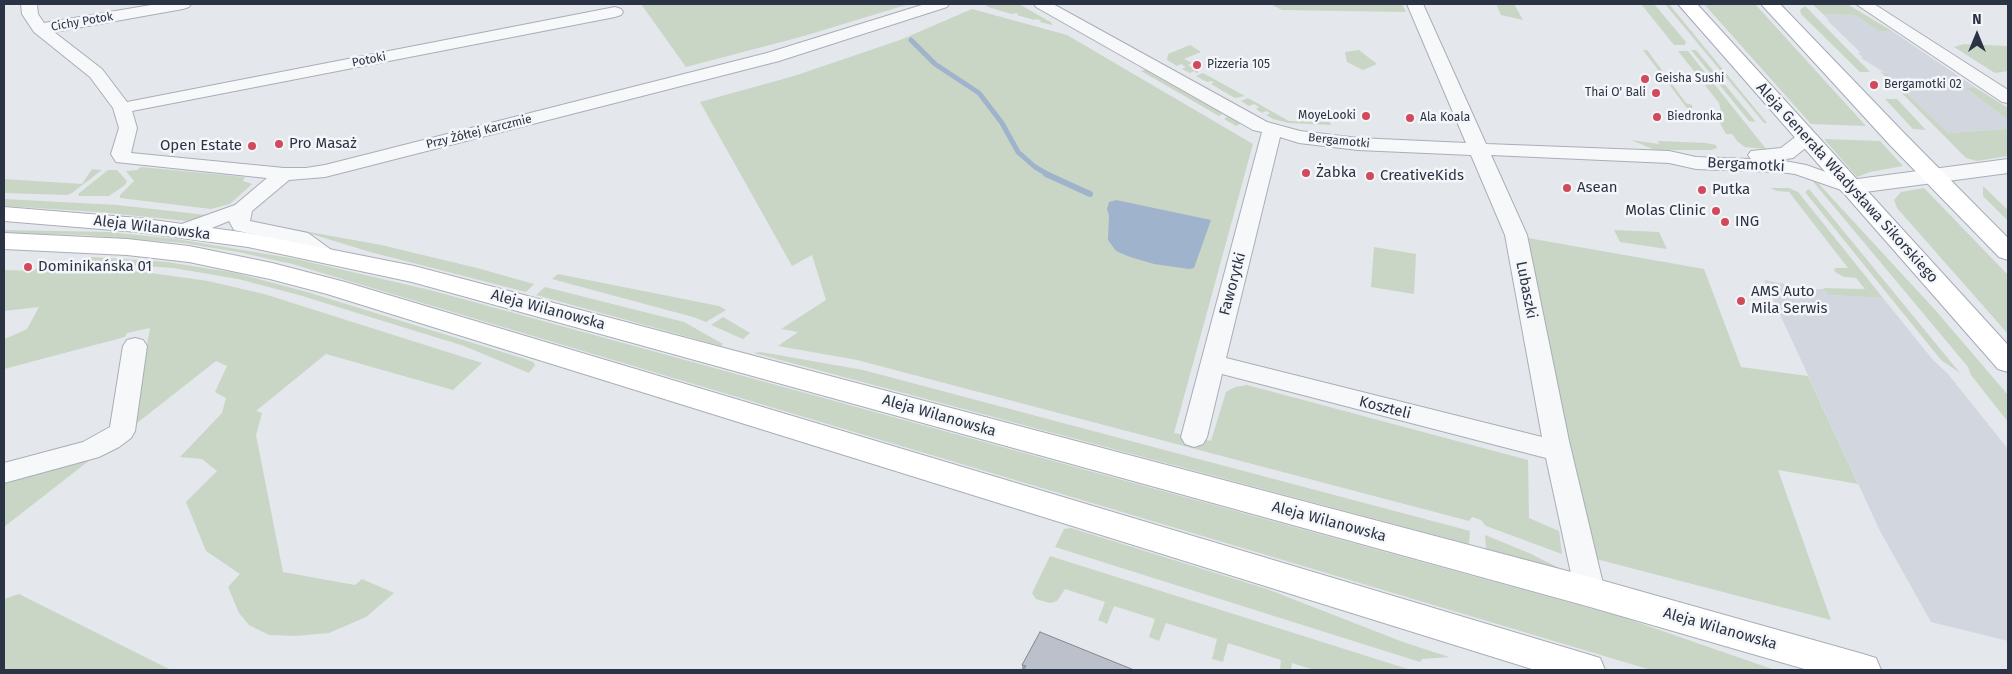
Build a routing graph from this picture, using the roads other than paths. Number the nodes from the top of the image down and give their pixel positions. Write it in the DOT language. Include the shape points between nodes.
graph roads {
  1 [pos="29,4"];
  2 [pos="183,4"];
  3 [pos="1042,4"];
  4 [pos="1415,4"];
  5 [pos="1687,4"];
  6 [pos="1770,4"];
  7 [pos="1864,4"];
  8 [pos="937,5"];
  9 [pos="615,12"];
  10 [pos="40,30"];
  11 [pos="2008,98"];
  12 [pos="122,108"];
  13 [pos="1272,130"];
  14 [pos="1806,138"];
  15 [pos="1479,149"];
  16 [pos="1669,156"];
  17 [pos="2008,166"];
  18 [pos="284,174"];
  19 [pos="1931,175"];
  20 [pos="1850,187"];
  21 [pos="242,209"];
  22 [pos="4,214"];
  23 [pos="184,231"];
  24 [pos="4,241"];
  25 [pos="2008,252"];
  26 [pos="322,254"];
  27 [pos="135,346"];
  28 [pos="2008,362"];
  29 [pos="1212,363"];
  30 [pos="1194,437"];
  31 [pos="1559,451"];
  32 [pos="4,473"];
  33 [pos="1590,592"];
  34 [pos="1587,670"];
  35 [pos="1863,670"];
  1 -- 10 [label="street" via="30,14"];
  2 -- 10 [label="street, Cichy Potok"];
  3 -- 13 [label="street, Bergamotki" via="1239,115"];
  4 -- 15 [label="street, Lubaszki"];
  5 -- 14 [label="main road, Aleja Generała Władysława Sikorskiego"];
  6 -- 19 [label="main road" via="1790,14"];
  7 -- 11 [label="street"];
  8 -- 18 [label="street, Przy Żółtej Karczmie" via="773,57 325,171"];
  9 -- 12 [label="street, Potoki"];
  10 -- 12 [label="street" via="96,73"];
  12 -- 18 [label="street" via="128,128 121,154 123,158"];
  13 -- 15 [label="street, Bergamotki" via="1340,143"];
  13 -- 29 [label="street, Faworytki"];
  14 -- 16 [label="street, Bergamotki" via="1786,154 1772,156 1688,153"];
  14 -- 20 [label="main road, Aleja Generała Władysława Sikorskiego"];
  15 -- 16 [label="street, Bergamotki"];
  15 -- 31 [label="street, Lubaszki" via="1516,235"];
  16 -- 20 [label="street, Bergamotki" via="1696,163 1799,169"];
  17 -- 19 [label="street"];
  18 -- 21 [label="street"];
  19 -- 20 [label="street"];
  19 -- 25 [label="main road"];
  20 -- 28 [label="main road, Aleja Generała Władysława Sikorskiego"];
  21 -- 23 [label="street"];
  21 -- 26 [label="street" via="241,226 300,238"];
  22 -- 23 [label="main road, Aleja Wilanowska"];
  23 -- 26 [label="main road, Aleja Wilanowska"];
  24 -- 34 [label="main road, Aleja Wilanowska" via="189,254 336,288"];
  26 -- 33 [label="main road, Aleja Wilanowska" via="450,284"];
  27 -- 32 [label="street" via="122,431 90,450"];
  29 -- 30 [label="street, Faworytki"];
  29 -- 31 [label="street, Koszteli"];
  31 -- 33 [label="street, Lubaszki"];
  33 -- 35 [label="main road, Aleja Wilanowska"];
}
